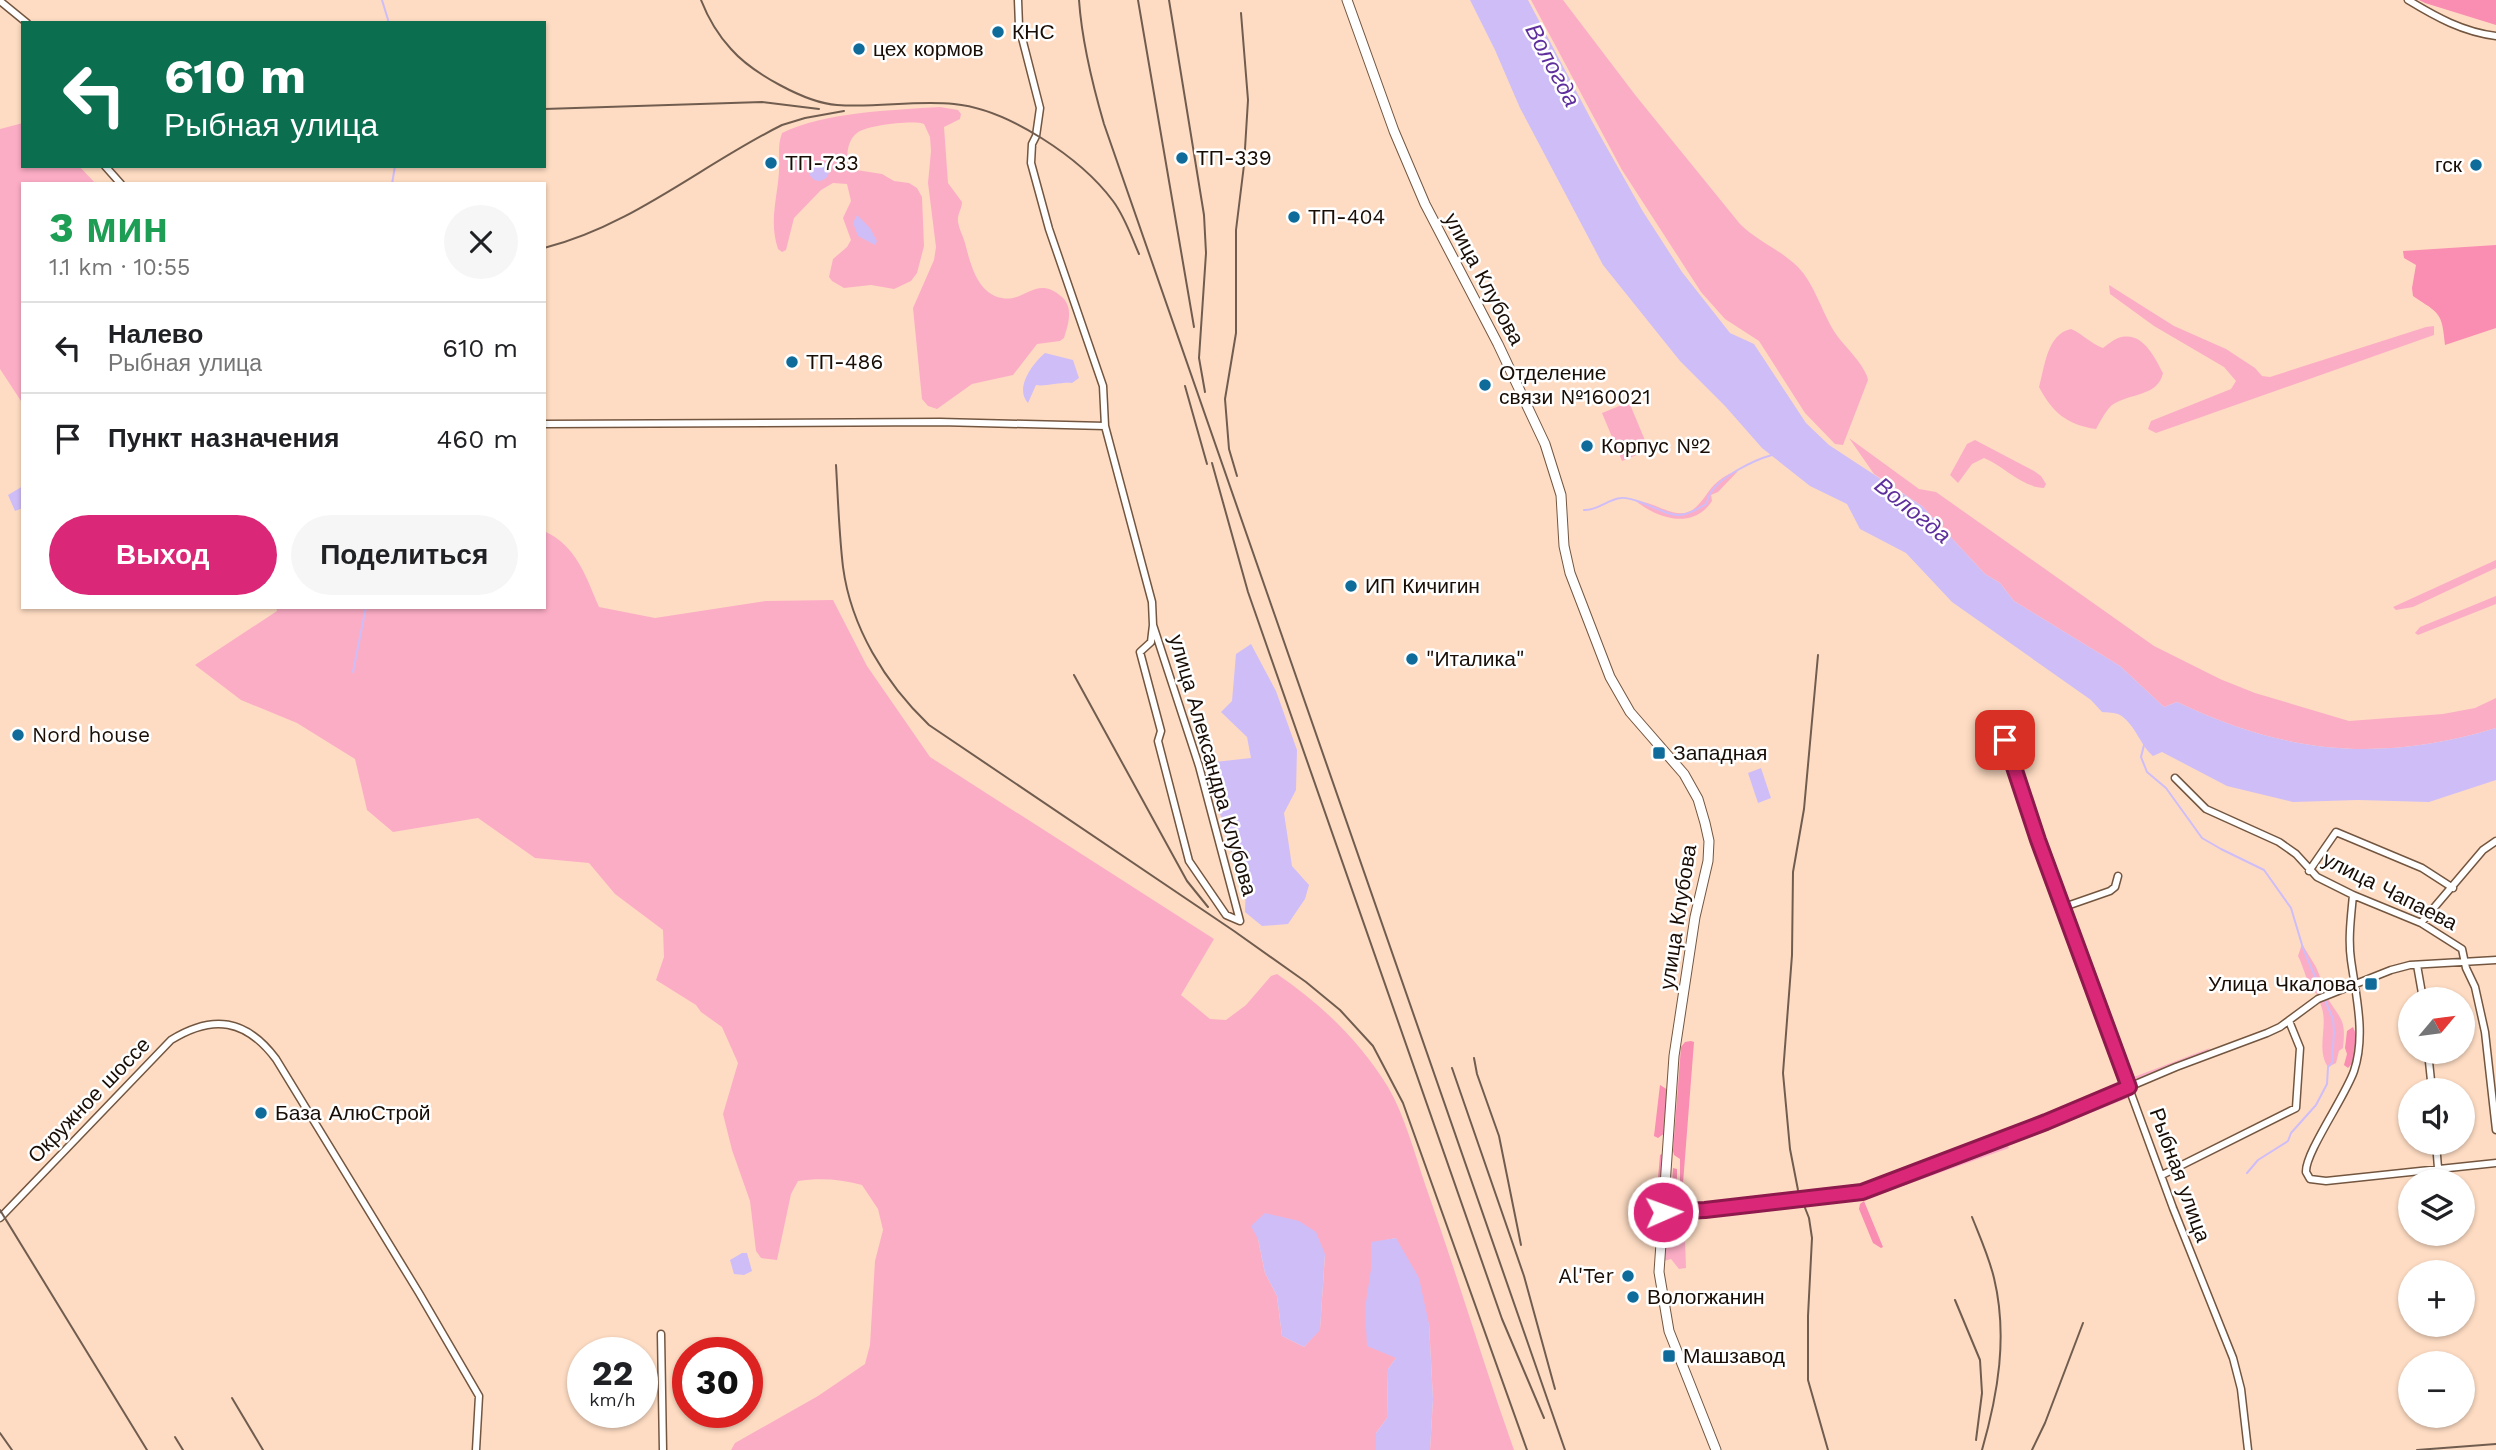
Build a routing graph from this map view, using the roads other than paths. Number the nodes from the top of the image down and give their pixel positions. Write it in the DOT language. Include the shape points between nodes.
graph roads {
  1 [pos="1017,0"];
  2 [pos="1347,0"];
  3 [pos="2408,0"];
  4 [pos="0,1"];
  5 [pos="25,21"];
  6 [pos="2494,35"];
  7 [pos="107,168"];
  8 [pos="119,182"];
  9 [pos="546,424"];
  10 [pos="1105,426"];
  11 [pos="1153,625"];
  12 [pos="1996,716"];
  13 [pos="2175,778"];
  14 [pos="2496,841"];
  15 [pos="2309,871"];
  16 [pos="2118,876"];
  17 [pos="2453,888"];
  18 [pos="2353,895"];
  19 [pos="2064,908"];
  20 [pos="2421,923"];
  21 [pos="2496,960"];
  22 [pos="2466,962"];
  23 [pos="2417,965"];
  24 [pos="2356,983"];
  25 [pos="2421,987"];
  26 [pos="2289,1021"];
  27 [pos="2129,1087"];
  28 [pos="2496,1130"];
  29 [pos="2437,1155"];
  30 [pos="2496,1163"];
  31 [pos="2438,1168"];
  32 [pos="2162,1175"];
  33 [pos="1663,1212"];
  34 [pos="0,1218"];
  35 [pos="661,1334"];
  36 [pos="476,1450"];
  37 [pos="663,1450"];
  38 [pos="1716,1450"];
  39 [pos="2248,1450"];
  1 -- 10 [label="street, улица Александра Клубова" via="1040,108 1031,163 1102,386"];
  2 -- 33 [label="main road, улица Клубова" via="1425,204 1545,444 1560,489 1570,573 1610,677 1626,707 1684,774 1705,823 1709,851 1676,1036"];
  3 -- 6 [label="street" via="2441,20"];
  4 -- 5 [label="street"];
  7 -- 8 [label="street"];
  9 -- 10 [label="street"];
  10 -- 11 [label="street, улица Александра Клубова" via="1152,601"];
  11 -- 11 [label="street, улица Александра Клубова" via="1151,642 1140,652 1189,861 1226,915 1240,921 1199,766"];
  12 -- 19 [label="street, Рыбная улица"];
  13 -- 15 [label="street, улица Чапаева" via="2198,803 2278,842 2296,854"];
  14 -- 17 [label="street" via="2483,850"];
  15 -- 17 [label="street" via="2336,832 2422,868"];
  15 -- 18 [label="street, улица Чапаева"];
  16 -- 19 [label="street" via="2110,891"];
  17 -- 20 [label="street"];
  18 -- 20 [label="street, улица Чапаева"];
  18 -- 24 [label="street" via="2351,958"];
  19 -- 27 [label="street, Рыбная улица"];
  20 -- 22 [label="street, улица Чапаева" via="2459,946"];
  21 -- 22 [label="street"];
  22 -- 23 [label="street"];
  22 -- 28 [label="street, улица Чапаева" via="2485,1032"];
  23 -- 24 [label="street"];
  23 -- 25 [label="street"];
  24 -- 26 [label="street" via="2318,999"];
  24 -- 31 [label="street" via="2358,1054 2344,1095 2306,1164 2306,1172 2311,1179 2326,1181"];
  26 -- 27 [label="street"];
  26 -- 32 [label="street" via="2300,1048 2296,1108"];
  27 -- 32 [label="street, Рыбная улица"];
  27 -- 33 [label="street" via="1862,1192"];
  29 -- 31 [label="street"];
  30 -- 31 [label="street"];
  32 -- 39 [label="street, Рыбная улица" via="2233,1358"];
  33 -- 38 [label="main road, улица Клубова" via="1658,1272 1664,1308"];
  34 -- 36 [label="street, Окружное шоссе" via="171,1040 201,1025 238,1027 265,1044 479,1396"];
  35 -- 37 [label="street"];
}
